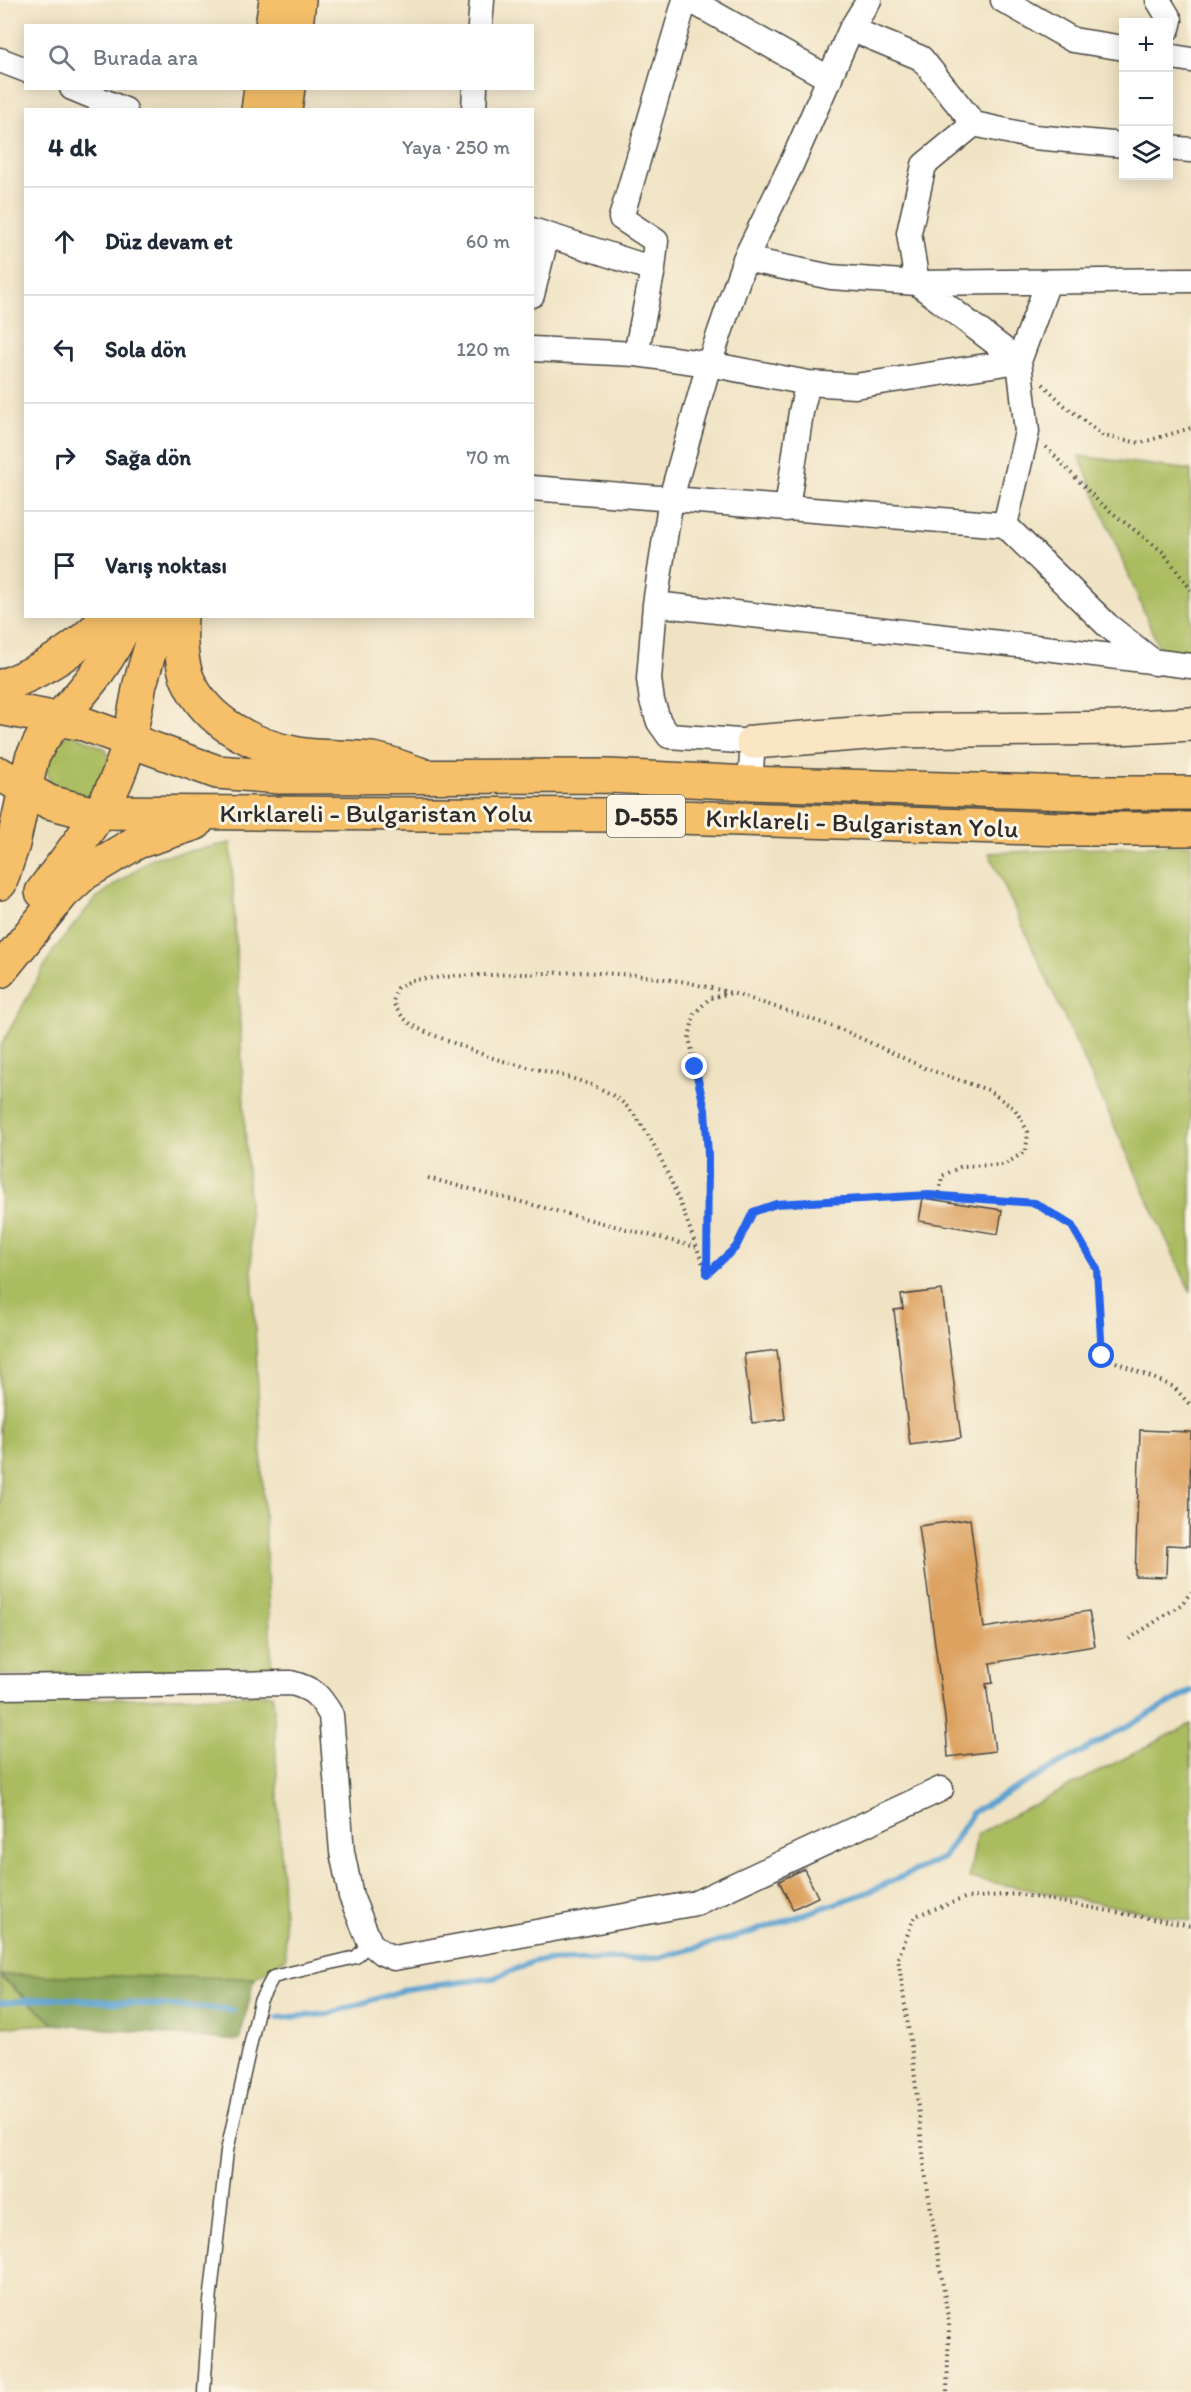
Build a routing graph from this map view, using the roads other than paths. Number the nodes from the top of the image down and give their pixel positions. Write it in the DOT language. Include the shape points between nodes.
graph roads {
  1 [pos="276,0"];
  2 [pos="299,0"];
  3 [pos="482,0"];
  4 [pos="685,0"];
  5 [pos="690,0"];
  6 [pos="869,0"];
  7 [pos="1003,0"];
  8 [pos="1158,0"];
  9 [pos="1169,18"];
  10 [pos="272,24"];
  11 [pos="296,24"];
  12 [pos="480,24"];
  13 [pos="850,29"];
  14 [pos="1119,47"];
  15 [pos="1173,57"];
  16 [pos="0,60"];
  17 [pos="1191,60"];
  18 [pos="24,69"];
  19 [pos="830,79"];
  20 [pos="77,90"];
  21 [pos="261,90"];
  22 [pos="288,90"];
  23 [pos="475,90"];
  24 [pos="120,108"];
  25 [pos="258,108"];
  26 [pos="285,108"];
  27 [pos="474,108"];
  28 [pos="974,124"];
  29 [pos="1119,145"];
  30 [pos="1173,148"];
  31 [pos="1191,150"];
  32 [pos="540,233"];
  33 [pos="745,259"];
  34 [pos="653,269"];
  35 [pos="534,280"];
  36 [pos="1191,280"];
  37 [pos="1048,282"];
  38 [pos="917,283"];
  39 [pos="534,349"];
  40 [pos="636,354"];
  41 [pos="1019,361"];
  42 [pos="709,364"];
  43 [pos="808,383"];
  44 [pos="534,488"];
  45 [pos="671,498"];
  46 [pos="787,509"];
  47 [pos="1005,525"];
  48 [pos="655,604"];
  49 [pos="107,618"];
  50 [pos="127,618"];
  51 [pos="159,618"];
  52 [pos="181,618"];
  53 [pos="1155,663"];
  54 [pos="1191,666"];
  55 [pos="0,687"];
  56 [pos="0,708"];
  57 [pos="58,719"];
  58 [pos="1191,724"];
  59 [pos="129,742"];
  60 [pos="753,742"];
  61 [pos="430,777"];
  62 [pos="12,782"];
  63 [pos="750,783"];
  64 [pos="1191,794"];
  65 [pos="230,812"];
  66 [pos="101,813"];
  67 [pos="1191,829"];
  68 [pos="0,883"];
  69 [pos="0,971"];
  70 [pos="0,1687"];
  71 [pos="941,1789"];
  72 [pos="370,1943"];
  73 [pos="204,2392"];
  1 -- 10 [label="main road"];
  2 -- 11 [label="main road"];
  3 -- 12 [label="street"];
  4 -- 34 [label="street" via="621,218 656,241"];
  5 -- 19 [label="street"];
  6 -- 13 [label="street"];
  7 -- 14 [label="street" via="1072,39"];
  8 -- 9 [label="street"];
  13 -- 19 [label="street"];
  13 -- 28 [label="street" via="921,58"];
  15 -- 17 [label="street"];
  16 -- 18 [label="street"];
  19 -- 33 [label="street"];
  20 -- 24 [label="street"];
  21 -- 25 [label="main road"];
  22 -- 26 [label="main road"];
  23 -- 27 [label="street"];
  28 -- 29 [label="street" via="1034,137"];
  28 -- 38 [label="street" via="924,165 909,233"];
  30 -- 31 [label="street"];
  32 -- 34 [label="street"];
  32 -- 35 [label="street"];
  33 -- 38 [label="street" via="831,277"];
  33 -- 42 [label="street"];
  34 -- 40 [label="street"];
  36 -- 37 [label="street"];
  37 -- 38 [label="street"];
  37 -- 41 [label="street"];
  38 -- 41 [label="street"];
  39 -- 40 [label="street"];
  40 -- 42 [label="street"];
  41 -- 43 [label="street" via="855,386"];
  41 -- 47 [label="street" via="1027,432"];
  42 -- 43 [label="street"];
  42 -- 45 [label="street"];
  43 -- 46 [label="street"];
  44 -- 45 [label="street"];
  45 -- 46 [label="street"];
  45 -- 48 [label="street"];
  46 -- 47 [label="street"];
  47 -- 53 [label="street" via="1107,625"];
  48 -- 53 [label="street"];
  48 -- 60 [label="street" via="649,679 659,722 669,736"];
  49 -- 55 [label="main road" via="45,667"];
  50 -- 57 [label="main road" via="104,665"];
  51 -- 59 [label="main road" via="140,684"];
  52 -- 61 [label="main road" via="187,678 214,715 233,729 286,752 374,759"];
  53 -- 54 [label="street"];
  56 -- 57 [label="main road, D-555"];
  57 -- 59 [label="main road, D-555" via="84,724"];
  57 -- 62 [label="main road"];
  58 -- 60 [label="street" via="892,731"];
  59 -- 61 [label="main road, Kırklareli - Bulgaristan Yolu / D-555" via="217,772 280,777"];
  59 -- 66 [label="main road"];
  60 -- 63 [label="street"];
  61 -- 63 [label="main road, Kırklareli - Bulgaristan Yolu / D-555" via="608,776"];
  62 -- 66 [label="main road, D-555" via="64,807"];
  62 -- 68 [label="main road" via="13,844"];
  63 -- 64 [label="main road, Kırklareli - Bulgaristan Yolu / D-555"];
  65 -- 66 [label="main road, Kırklareli - Bulgaristan Yolu / D-555"];
  65 -- 67 [label="main road, Kırklareli - Bulgaristan Yolu / D-555" via="614,815 1062,829"];
  65 -- 69 [label="main road" via="137,842 85,873 63,893"];
  66 -- 69 [label="main road" via="36,900"];
  70 -- 72 [label="street" via="291,1683 309,1688 331,1715 342,1852 351,1896"];
  71 -- 72 [label="street" via="696,1903 394,1958"];
  72 -- 73 [label="lane" via="356,1957 273,1977 260,2001 227,2151"];
}
